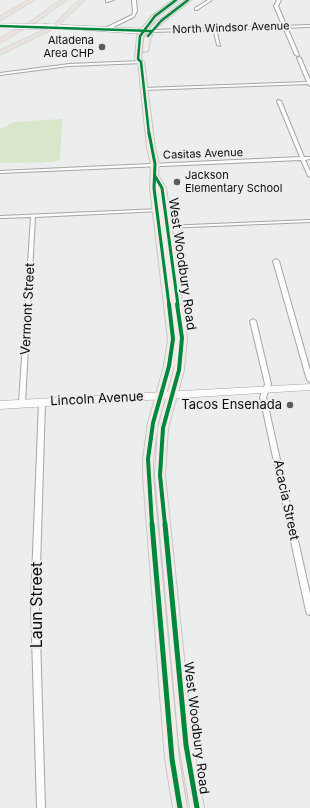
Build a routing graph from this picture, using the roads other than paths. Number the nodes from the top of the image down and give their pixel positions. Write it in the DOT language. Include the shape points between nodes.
graph roads {
  1 [pos="32,0"];
  2 [pos="64,0"];
  3 [pos="82,0"];
  4 [pos="112,0"];
  5 [pos="134,0"];
  6 [pos="176,0"];
  7 [pos="188,0"];
  8 [pos="210,0"];
  9 [pos="279,0"];
  10 [pos="107,1"];
  11 [pos="196,9"];
  12 [pos="28,16"];
  13 [pos="0,19"];
  14 [pos="0,22"];
  15 [pos="0,26"];
  16 [pos="284,26"];
  17 [pos="310,26"];
  18 [pos="53,27"];
  19 [pos="214,29"];
  20 [pos="104,30"];
  21 [pos="152,31"];
  22 [pos="0,32"];
  23 [pos="143,32"];
  24 [pos="0,41"];
  25 [pos="219,45"];
  26 [pos="0,53"];
  27 [pos="141,62"];
  28 [pos="305,73"];
  29 [pos="310,73"];
  30 [pos="0,74"];
  31 [pos="310,84"];
  32 [pos="144,89"];
  33 [pos="279,101"];
  34 [pos="302,158"];
  35 [pos="310,158"];
  36 [pos="154,164"];
  37 [pos="0,172"];
  38 [pos="310,176"];
  39 [pos="161,210"];
  40 [pos="33,216"];
  41 [pos="0,217"];
  42 [pos="310,221"];
  43 [pos="163,228"];
  44 [pos="276,261"];
  45 [pos="253,321"];
  46 [pos="310,380"];
  47 [pos="310,387"];
  48 [pos="265,390"];
  49 [pos="166,396"];
  50 [pos="42,402"];
  51 [pos="22,403"];
  52 [pos="0,405"];
  53 [pos="310,611"];
  54 [pos="41,808"];
  55 [pos="180,808"];
  56 [pos="197,808"];
  1 -- 13 [label="highway"];
  2 -- 24 [label="highway"];
  3 -- 18 [label="highway"];
  4 -- 10 [label="street"];
  5 -- 20 [label="street" via="133,16"];
  6 -- 23 [label="main road" via="150,21"];
  7 -- 21 [label="main road" via="161,20"];
  8 -- 11 [label="street"];
  9 -- 16 [label="street" via="276,6"];
  12 -- 22 [label="highway"];
  14 -- 18 [label="main road, bridge"];
  15 -- 18 [label="main road, bridge"];
  16 -- 17 [label="street, North Windsor Avenue"];
  16 -- 19 [label="street, North Windsor Avenue"];
  16 -- 28 [label="street"];
  18 -- 20 [label="main road"];
  18 -- 26 [label="highway"];
  19 -- 21 [label="street, North Windsor Avenue"];
  19 -- 25 [label="street"];
  20 -- 23 [label="main road"];
  21 -- 23 [label="main road"];
  21 -- 27 [label="main road, West Woodbury Road" via="147,39 144,59"];
  23 -- 27 [label="main road, West Woodbury Road" via="138,51 138,59"];
  27 -- 30 [label="street" via="70,64"];
  27 -- 32 [label="main road, West Woodbury Road"];
  28 -- 29 [label="street"];
  28 -- 31 [label="street"];
  31 -- 32 [label="street"];
  32 -- 36 [label="main road, West Woodbury Road"];
  33 -- 34 [label="street"];
  34 -- 35 [label="street, Casitas Avenue"];
  34 -- 36 [label="street, Casitas Avenue"];
  34 -- 38 [label="street"];
  36 -- 37 [label="street, Casitas Avenue"];
  36 -- 39 [label="main road, West Woodbury Road" via="154,188"];
  39 -- 40 [label="street"];
  39 -- 43 [label="main road, West Woodbury Road"];
  40 -- 41 [label="street"];
  40 -- 51 [label="street, Vermont Street"];
  42 -- 43 [label="street"];
  43 -- 49 [label="main road, West Woodbury Road" via="180,314 182,338 178,370"];
  44 -- 46 [label="street"];
  45 -- 48 [label="street, Acacia Street" via="268,384"];
  47 -- 48 [label="main road, Lincoln Avenue"];
  48 -- 49 [label="main road, Lincoln Avenue"];
  48 -- 53 [label="street, Acacia Street" via="263,396"];
  49 -- 50 [label="main road, Lincoln Avenue"];
  49 -- 55 [label="main road, West Woodbury Road" via="150,439 148,476 172,759"];
  49 -- 56 [label="main road, West Woodbury Road" via="160,475 186,745"];
  50 -- 51 [label="main road, Lincoln Avenue"];
  50 -- 54 [label="street, Laun Street" via="35,602"];
  51 -- 52 [label="main road, Lincoln Avenue"];
}
